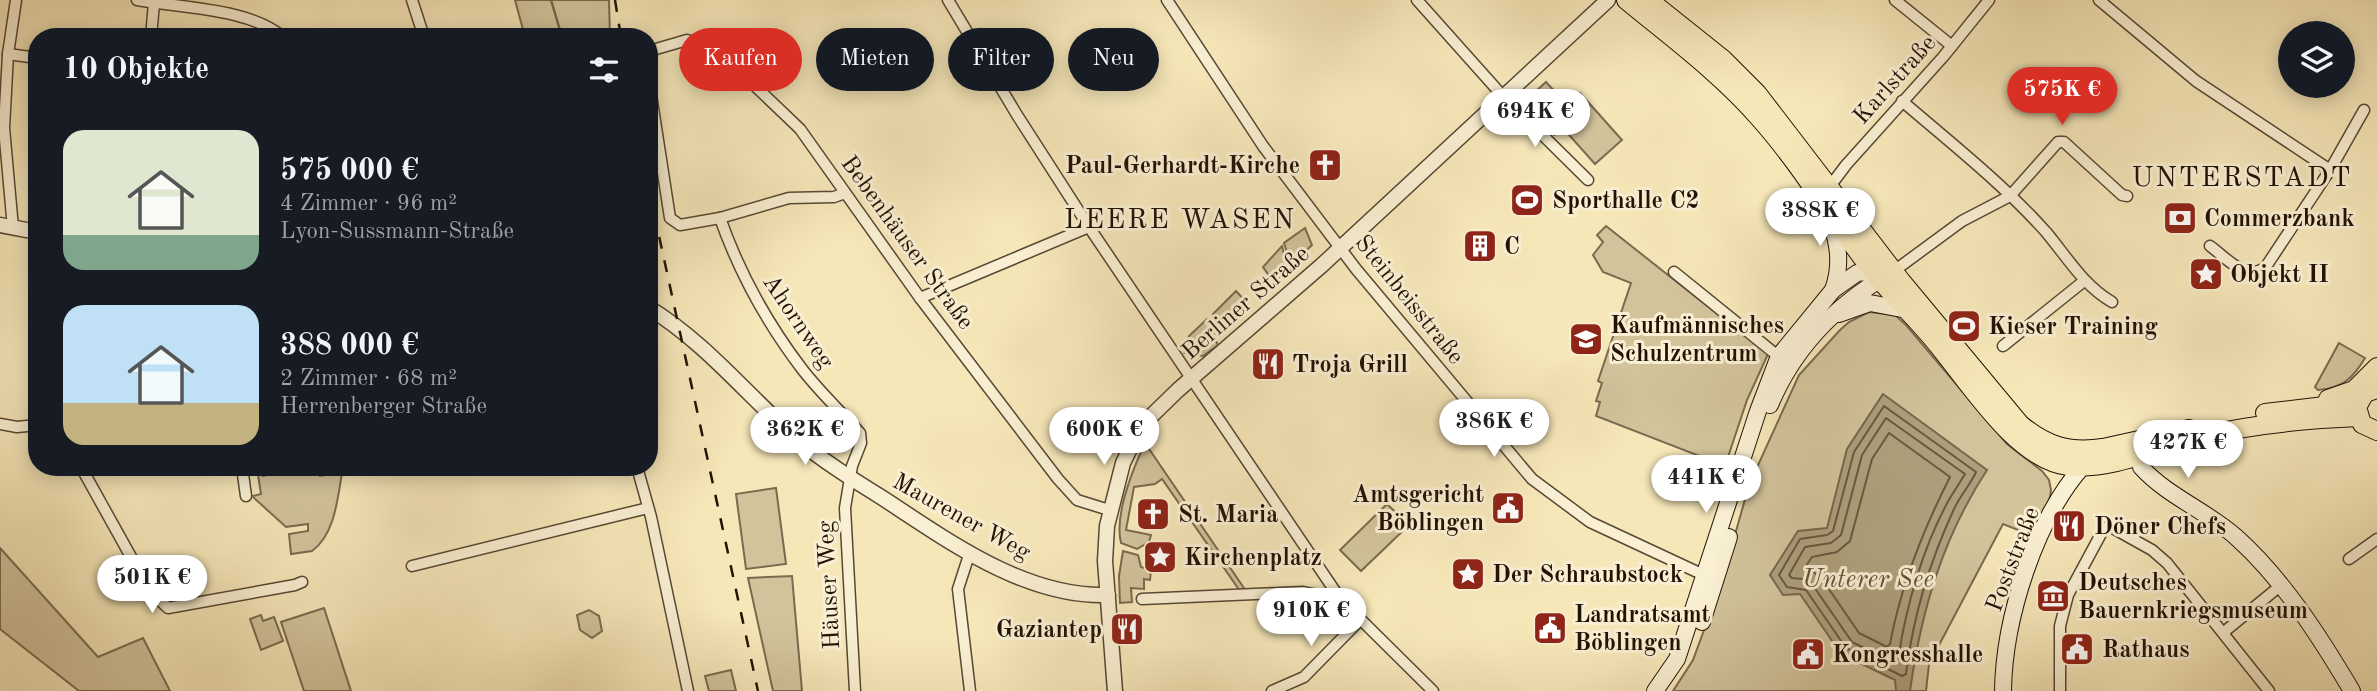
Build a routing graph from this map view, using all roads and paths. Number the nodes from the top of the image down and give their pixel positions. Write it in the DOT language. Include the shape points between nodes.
graph roads {
  1 [pos="16,0"];
  2 [pos="137,0"];
  3 [pos="412,0"];
  4 [pos="948,0"];
  5 [pos="1167,0"];
  6 [pos="1417,0"];
  7 [pos="1590,0"];
  8 [pos="1608,0"];
  9 [pos="1626,0"];
  10 [pos="1649,0"];
  11 [pos="1895,0"];
  12 [pos="1989,0"];
  13 [pos="2099,0"];
  14 [pos="154,3"];
  15 [pos="1588,20"];
  16 [pos="152,28"];
  17 [pos="272,28"];
  18 [pos="421,28"];
  19 [pos="1952,46"];
  20 [pos="658,47"];
  21 [pos="8,54"];
  22 [pos="28,57"];
  23 [pos="1504,97"];
  24 [pos="1902,101"];
  25 [pos="2364,110"];
  26 [pos="658,143"];
  27 [pos="2330,170"];
  28 [pos="1588,180"];
  29 [pos="1829,186"];
  30 [pos="845,193"];
  31 [pos="2010,196"];
  32 [pos="2127,196"];
  33 [pos="1827,208"];
  34 [pos="720,218"];
  35 [pos="6,226"];
  36 [pos="1089,228"];
  37 [pos="28,230"];
  38 [pos="2210,246"];
  39 [pos="1340,248"];
  40 [pos="1674,272"];
  41 [pos="1882,274"];
  42 [pos="2084,281"];
  43 [pos="1833,290"];
  44 [pos="920,298"];
  45 [pos="2112,302"];
  46 [pos="1906,310"];
  47 [pos="658,314"];
  48 [pos="1830,317"];
  49 [pos="2003,346"];
  50 [pos="1784,361"];
  51 [pos="2377,367"];
  52 [pos="1190,380"];
  53 [pos="2377,388"];
  54 [pos="2305,415"];
  55 [pos="2365,420"];
  56 [pos="0,424"];
  57 [pos="28,426"];
  58 [pos="2144,445"];
  59 [pos="2103,448"];
  60 [pos="2053,463"];
  61 [pos="2083,466"];
  62 [pos="85,476"];
  63 [pos="243,476"];
  64 [pos="639,476"];
  65 [pos="850,477"];
  66 [pos="2066,487"];
  67 [pos="246,496"];
  68 [pos="648,508"];
  69 [pos="1109,510"];
  70 [pos="2377,539"];
  71 [pos="970,552"];
  72 [pos="2348,559"];
  73 [pos="412,566"];
  74 [pos="1321,568"];
  75 [pos="1711,578"];
  76 [pos="302,582"];
  77 [pos="2280,586"];
  78 [pos="1313,593"];
  79 [pos="1108,595"];
  80 [pos="1142,599"];
  81 [pos="1341,600"];
  82 [pos="1360,620"];
  83 [pos="2224,632"];
  84 [pos="684,690"];
  85 [pos="855,691"];
  86 [pos="970,691"];
  87 [pos="1115,691"];
  88 [pos="1272,691"];
  89 [pos="1433,691"];
  90 [pos="1655,691"];
  91 [pos="1667,691"];
  92 [pos="2003,691"];
  93 [pos="2060,691"];
  94 [pos="2269,691"];
  95 [pos="2352,691"];
  1 -- 21 [label="street"];
  2 -- 14 [label="street"];
  3 -- 18 [label="street"];
  4 -- 36 [label="street"];
  5 -- 39 [label="street, Steinbeisstraße" via="1263,145"];
  6 -- 23 [label="street"];
  7 -- 15 [label="street"];
  8 -- 15 [label="street, Berliner Straße"];
  9 -- 33 [label="main road" via="1735,92"];
  10 -- 29 [label="main road" via="1747,82"];
  11 -- 19 [label="street"];
  12 -- 19 [label="street, Karlstraße"];
  13 -- 27 [label="street" via="2196,81"];
  14 -- 16 [label="street"];
  14 -- 17 [label="street" via="221,12"];
  15 -- 23 [label="street, Berliner Straße"];
  19 -- 24 [label="street, Karlstraße"];
  20 -- 30 [label="street, Bebenhäuser Straße" via="687,40 704,44 800,129"];
  21 -- 22 [label="street"];
  21 -- 35 [label="street"];
  23 -- 28 [label="street"];
  23 -- 39 [label="street, Berliner Straße"];
  24 -- 29 [label="street, Karlstraße"];
  24 -- 31 [label="street"];
  25 -- 27 [label="street"];
  26 -- 34 [label="street" via="670,218 680,225"];
  27 -- 38 [label="street" via="2265,268 2245,273"];
  29 -- 33 [label="street"];
  29 -- 41 [label="main road"];
  30 -- 34 [label="street" via="789,198"];
  30 -- 44 [label="street, Bebenhäuser Straße"];
  31 -- 32 [label="street" via="2057,142 2064,142"];
  31 -- 41 [label="street" via="1962,221"];
  31 -- 42 [label="street" via="2046,232"];
  33 -- 41 [label="main road"];
  33 -- 43 [label="main road" via="1840,263"];
  34 -- 65 [label="street, Ahornweg" via="762,310 803,371 860,432"];
  35 -- 37 [label="street"];
  36 -- 44 [label="street"];
  36 -- 52 [label="street"];
  39 -- 52 [label="street, Berliner Straße"];
  39 -- 75 [label="street, Steinbeisstraße" via="1532,479 1590,522"];
  40 -- 50 [label="street"];
  41 -- 43 [label="main road" via="1857,273"];
  41 -- 46 [label="main road"];
  41 -- 48 [label="main road"];
  41 -- 59 [label="main road" via="2020,424 2063,449"];
  42 -- 45 [label="street"];
  42 -- 49 [label="street"];
  43 -- 50 [label="main road"];
  44 -- 69 [label="street, Bebenhäuser Straße" via="1058,479 1077,500"];
  46 -- 48 [label="main road" via="1870,303"];
  46 -- 60 [label="main road" via="1990,410 2027,447"];
  47 -- 65 [label="street, Maurener Weg" via="692,338 798,439"];
  48 -- 50 [label="main road"];
  50 -- 75 [label="main road" via="1758,411"];
  51 -- 54 [label="main road" via="2354,390"];
  52 -- 69 [label="street, Berliner Straße" via="1141,426"];
  52 -- 74 [label="street"];
  53 -- 55 [label="main road" via="2365,393"];
  54 -- 55 [label="main road"];
  54 -- 55 [label="main road"];
  54 -- 58 [label="main road"];
  56 -- 57 [label="street"];
  58 -- 59 [label="main road"];
  58 -- 61 [label="main road" via="2125,459"];
  58 -- 77 [label="main road" via="2140,464 2145,471 2236,537"];
  59 -- 61 [label="main road"];
  60 -- 61 [label="main road"];
  60 -- 66 [label="main road, Poststraße" via="2062,471"];
  61 -- 66 [label="main road, Poststraße"];
  62 -- 76 [label="street" via="150,591 168,608"];
  63 -- 67 [label="street"];
  64 -- 68 [label="street"];
  65 -- 71 [label="street, Maurener Weg"];
  65 -- 85 [label="street, Häuser Weg" via="845,508"];
  66 -- 92 [label="main road, Poststraße" via="2023,584 2006,647"];
  68 -- 73 [label="street"];
  68 -- 84 [label="street"];
  69 -- 79 [label="street, Berliner Straße" via="1105,544"];
  70 -- 72 [label="street"];
  71 -- 79 [label="street, Maurener Weg" via="1039,584"];
  71 -- 86 [label="street" via="958,589"];
  74 -- 78 [label="street"];
  74 -- 81 [label="street"];
  75 -- 90 [label="main road" via="1677,659"];
  75 -- 91 [label="main road" via="1683,665"];
  77 -- 83 [label="street"];
  77 -- 95 [label="main road"];
  78 -- 80 [label="street"];
  78 -- 81 [label="street"];
  79 -- 87 [label="street, Berliner Straße"];
  81 -- 82 [label="street"];
  82 -- 88 [label="street" via="1304,677"];
  82 -- 89 [label="street"];
  83 -- 93 [label="street" via="2167,563 2109,526 2068,595 2060,626"];
  83 -- 94 [label="street"];
}
